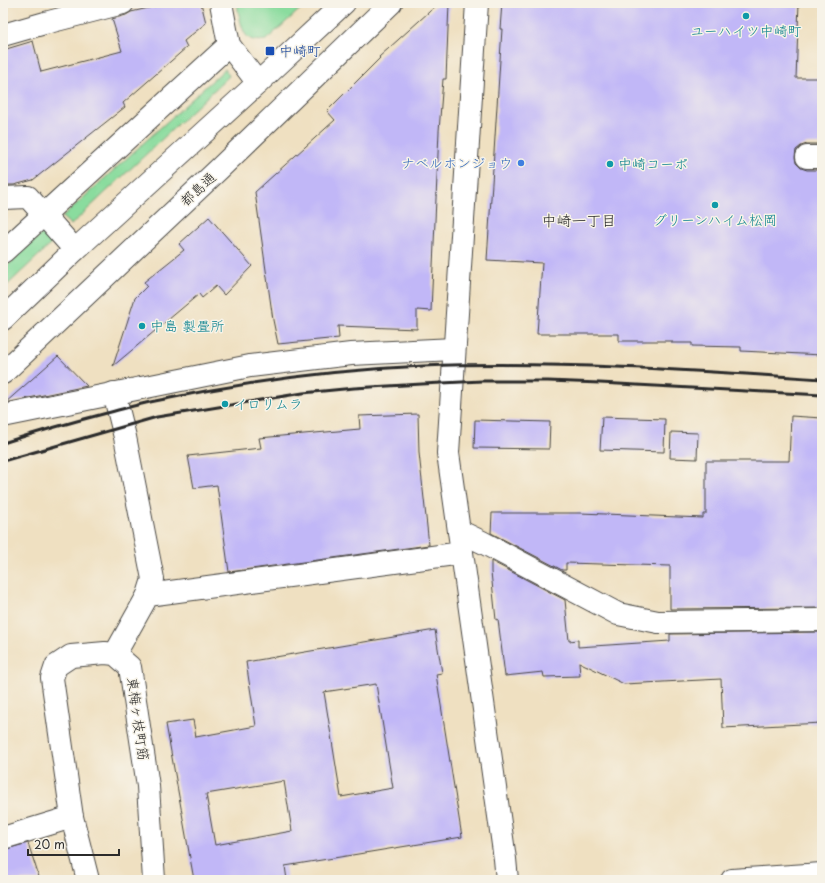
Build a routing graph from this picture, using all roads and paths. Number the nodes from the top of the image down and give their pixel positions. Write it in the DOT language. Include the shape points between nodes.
graph roads {
  1 [pos="123,3"];
  2 [pos="221,3"];
  3 [pos="344,3"];
  4 [pos="390,3"];
  5 [pos="476,3"];
  6 [pos="3,35"];
  7 [pos="229,45"];
  8 [pos="258,84"];
  9 [pos="3,198"];
  10 [pos="43,215"];
  11 [pos="75,250"];
  12 [pos="3,252"];
  13 [pos="3,319"];
  14 [pos="454,348"];
  15 [pos="3,373"];
  16 [pos="114,393"];
  17 [pos="3,416"];
  18 [pos="459,531"];
  19 [pos="462,553"];
  20 [pos="148,595"];
  21 [pos="822,620"];
  22 [pos="115,654"];
  23 [pos="72,817"];
  24 [pos="3,838"];
  25 [pos="822,874"];
  26 [pos="88,880"];
  27 [pos="154,880"];
  28 [pos="507,880"];
  29 [pos="732,880"];
  1 -- 6 [label="street"];
  2 -- 7 [label="street"];
  3 -- 8 [label="street"];
  4 -- 15 [label="street, 都島通"];
  5 -- 14 [label="street"];
  7 -- 8 [label="street"];
  7 -- 10 [label="street"];
  8 -- 11 [label="street"];
  9 -- 10 [label="street" via="28,197"];
  10 -- 11 [label="street"];
  10 -- 12 [label="street"];
  11 -- 13 [label="street"];
  14 -- 16 [label="street" via="351,354 250,366"];
  14 -- 18 [label="street" via="448,454"];
  16 -- 17 [label="street"];
  16 -- 20 [label="street" via="153,579"];
  18 -- 19 [label="street"];
  18 -- 21 [label="street" via="618,614 658,622"];
  19 -- 20 [label="street"];
  19 -- 28 [label="street"];
  20 -- 22 [label="street"];
  22 -- 23 [label="street" via="71,656 56,666 52,678"];
  22 -- 27 [label="street, 東梅ヶ枝町筋" via="130,667 148,786"];
  23 -- 24 [label="street"];
  23 -- 26 [label="street"];
  25 -- 29 [label="street"];
}
